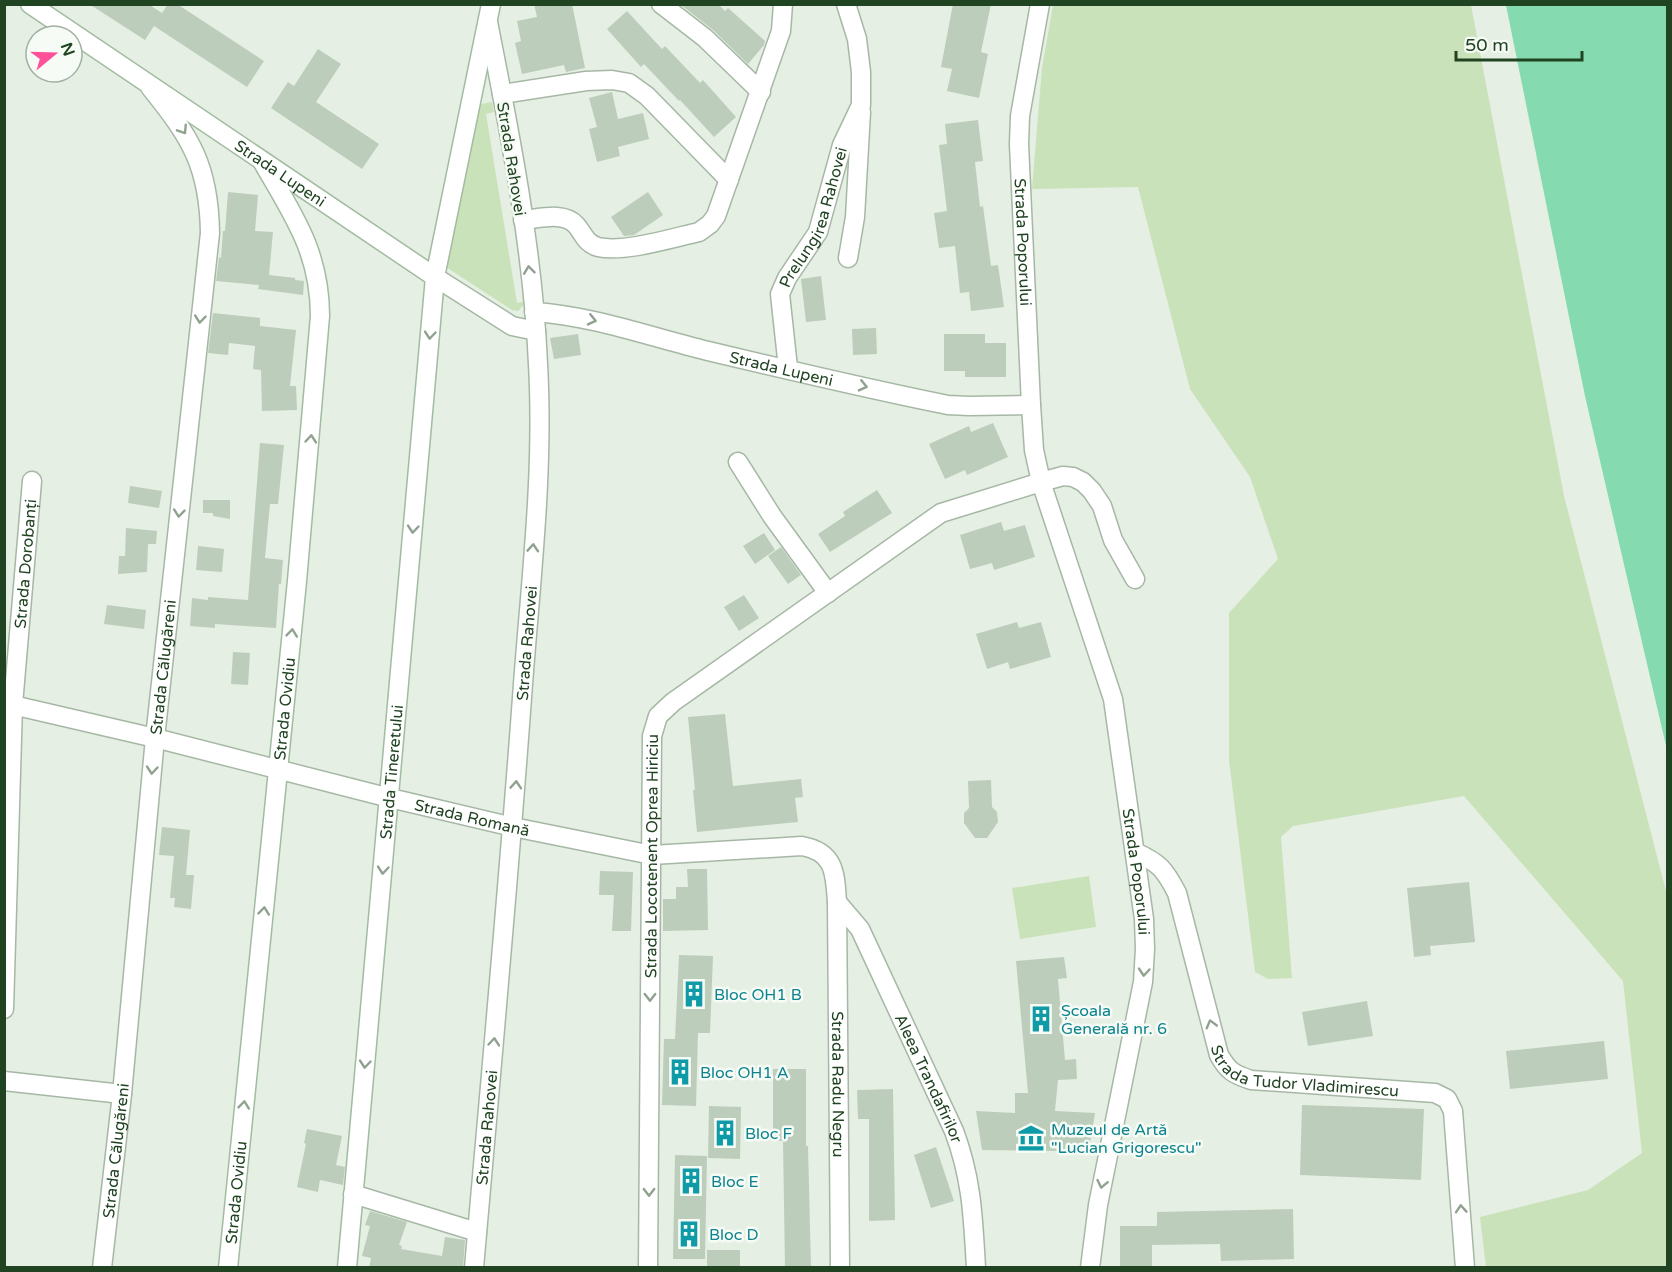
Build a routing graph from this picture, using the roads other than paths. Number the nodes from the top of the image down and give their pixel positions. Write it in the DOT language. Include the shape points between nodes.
graph roads {
  1 [pos="30,4"];
  2 [pos="662,4"];
  3 [pos="783,4"];
  4 [pos="846,4"];
  5 [pos="1040,4"];
  6 [pos="489,12"];
  7 [pos="147,84"];
  8 [pos="761,92"];
  9 [pos="502,93"];
  10 [pos="861,105"];
  11 [pos="262,161"];
  12 [pos="729,180"];
  13 [pos="523,220"];
  14 [pos="848,258"];
  15 [pos="435,277"];
  16 [pos="534,312"];
  17 [pos="536,331"];
  18 [pos="788,368"];
  19 [pos="1031,405"];
  20 [pos="738,462"];
  21 [pos="32,481"];
  22 [pos="1041,482"];
  23 [pos="1135,579"];
  24 [pos="828,593"];
  25 [pos="9,704"];
  26 [pos="155,738"];
  27 [pos="279,770"];
  28 [pos="390,798"];
  29 [pos="513,827"];
  30 [pos="1136,852"];
  31 [pos="652,855"];
  32 [pos="7,866"];
  33 [pos="837,902"];
  34 [pos="4,1009"];
  35 [pos="4,1081"];
  36 [pos="122,1094"];
  37 [pos="353,1194"];
  38 [pos="477,1232"];
  39 [pos="102,1268"];
  40 [pos="228,1268"];
  41 [pos="347,1268"];
  42 [pos="474,1268"];
  43 [pos="648,1268"];
  44 [pos="840,1268"];
  45 [pos="976,1268"];
  46 [pos="1090,1268"];
  47 [pos="1465,1268"];
  1 -- 7 [label="street, Strada Lupeni"];
  2 -- 8 [label="street" via="705,38"];
  3 -- 8 [label="street" via="781,31"];
  4 -- 10 [label="street, Prelungirea Rahovei" via="857,39"];
  5 -- 19 [label="street, Strada Poporului" via="1020,116"];
  6 -- 9 [label="street, Strada Rahovei"];
  6 -- 15 [label="street"];
  7 -- 11 [label="street, Strada Lupeni"];
  7 -- 26 [label="street, Strada Călugăreni, one-way" via="177,121 199,162 208,196 210,233"];
  8 -- 12 [label="street"];
  9 -- 12 [label="street" via="586,81 629,83 647,96"];
  9 -- 13 [label="street, Strada Rahovei"];
  10 -- 14 [label="street, Prelungirea Rahovei" via="855,217"];
  10 -- 18 [label="street, Prelungirea Rahovei" via="842,145 818,232 780,294"];
  11 -- 15 [label="street, Strada Lupeni"];
  27 -- 11 [label="street, Strada Ovidiu, one-way" via="320,298 308,246"];
  12 -- 13 [label="street" via="716,216 699,232 619,248 591,244 566,219"];
  16 -- 13 [label="street, Strada Rahovei, one-way"];
  15 -- 17 [label="street, Strada Lupeni" via="512,326"];
  15 -- 28 [label="street, Strada Tineretului, one-way"];
  16 -- 17 [label="street, Strada Rahovei"];
  16 -- 18 [label="street, Strada Lupeni, one-way" via="577,317"];
  29 -- 17 [label="street, Strada Rahovei, one-way" via="538,466"];
  18 -- 19 [label="street, Strada Lupeni, one-way" via="948,405"];
  19 -- 22 [label="street, Strada Poporului"];
  20 -- 24 [label="street"];
  21 -- 25 [label="street, Strada Dorobanți"];
  22 -- 23 [label="street" via="1074,477 1092,490"];
  22 -- 24 [label="street, Strada Locotenent Oprea Hiriciu" via="941,513"];
  22 -- 30 [label="street, Strada Poporului" via="1113,699"];
  24 -- 31 [label="street, Strada Locotenent Oprea Hiriciu" via="658,716 652,736"];
  25 -- 26 [label="street, Strada Romană"];
  25 -- 32 [label="street, Strada Dorobanți"];
  26 -- 27 [label="street, Strada Romană"];
  26 -- 36 [label="street, Strada Călugăreni, one-way"];
  27 -- 28 [label="street, Strada Romană"];
  40 -- 27 [label="street, Strada Ovidiu, one-way"];
  28 -- 29 [label="street, Strada Romană"];
  28 -- 37 [label="street, Strada Tineretului, one-way"];
  29 -- 31 [label="street, Strada Romană"];
  38 -- 29 [label="street, Strada Rahovei, one-way"];
  30 -- 46 [label="street, Strada Poporului, one-way" via="1144,919 1143,982 1098,1205"];
  47 -- 30 [label="street, Strada Tudor Vladimirescu, one-way" via="1453,1111 1447,1099 1435,1093 1251,1080 1227,1069 1219,1055 1177,893 1154,861"];
  31 -- 33 [label="street, Strada Romană" via="814,848 826,855 832,868"];
  31 -- 43 [label="street, Strada Locotenent Oprea Hiriciu, one-way"];
  32 -- 34 [label="street, Strada Dorobanți"];
  33 -- 44 [label="street, Strada Radu Negru"];
  33 -- 45 [label="street, Aleea Trandafirilor" via="860,929 954,1131 970,1185"];
  35 -- 36 [label="street"];
  36 -- 39 [label="street, Strada Călugăreni"];
  37 -- 38 [label="street"];
  37 -- 41 [label="street, Strada Tineretului"];
  38 -- 42 [label="street, Strada Rahovei"];
}
